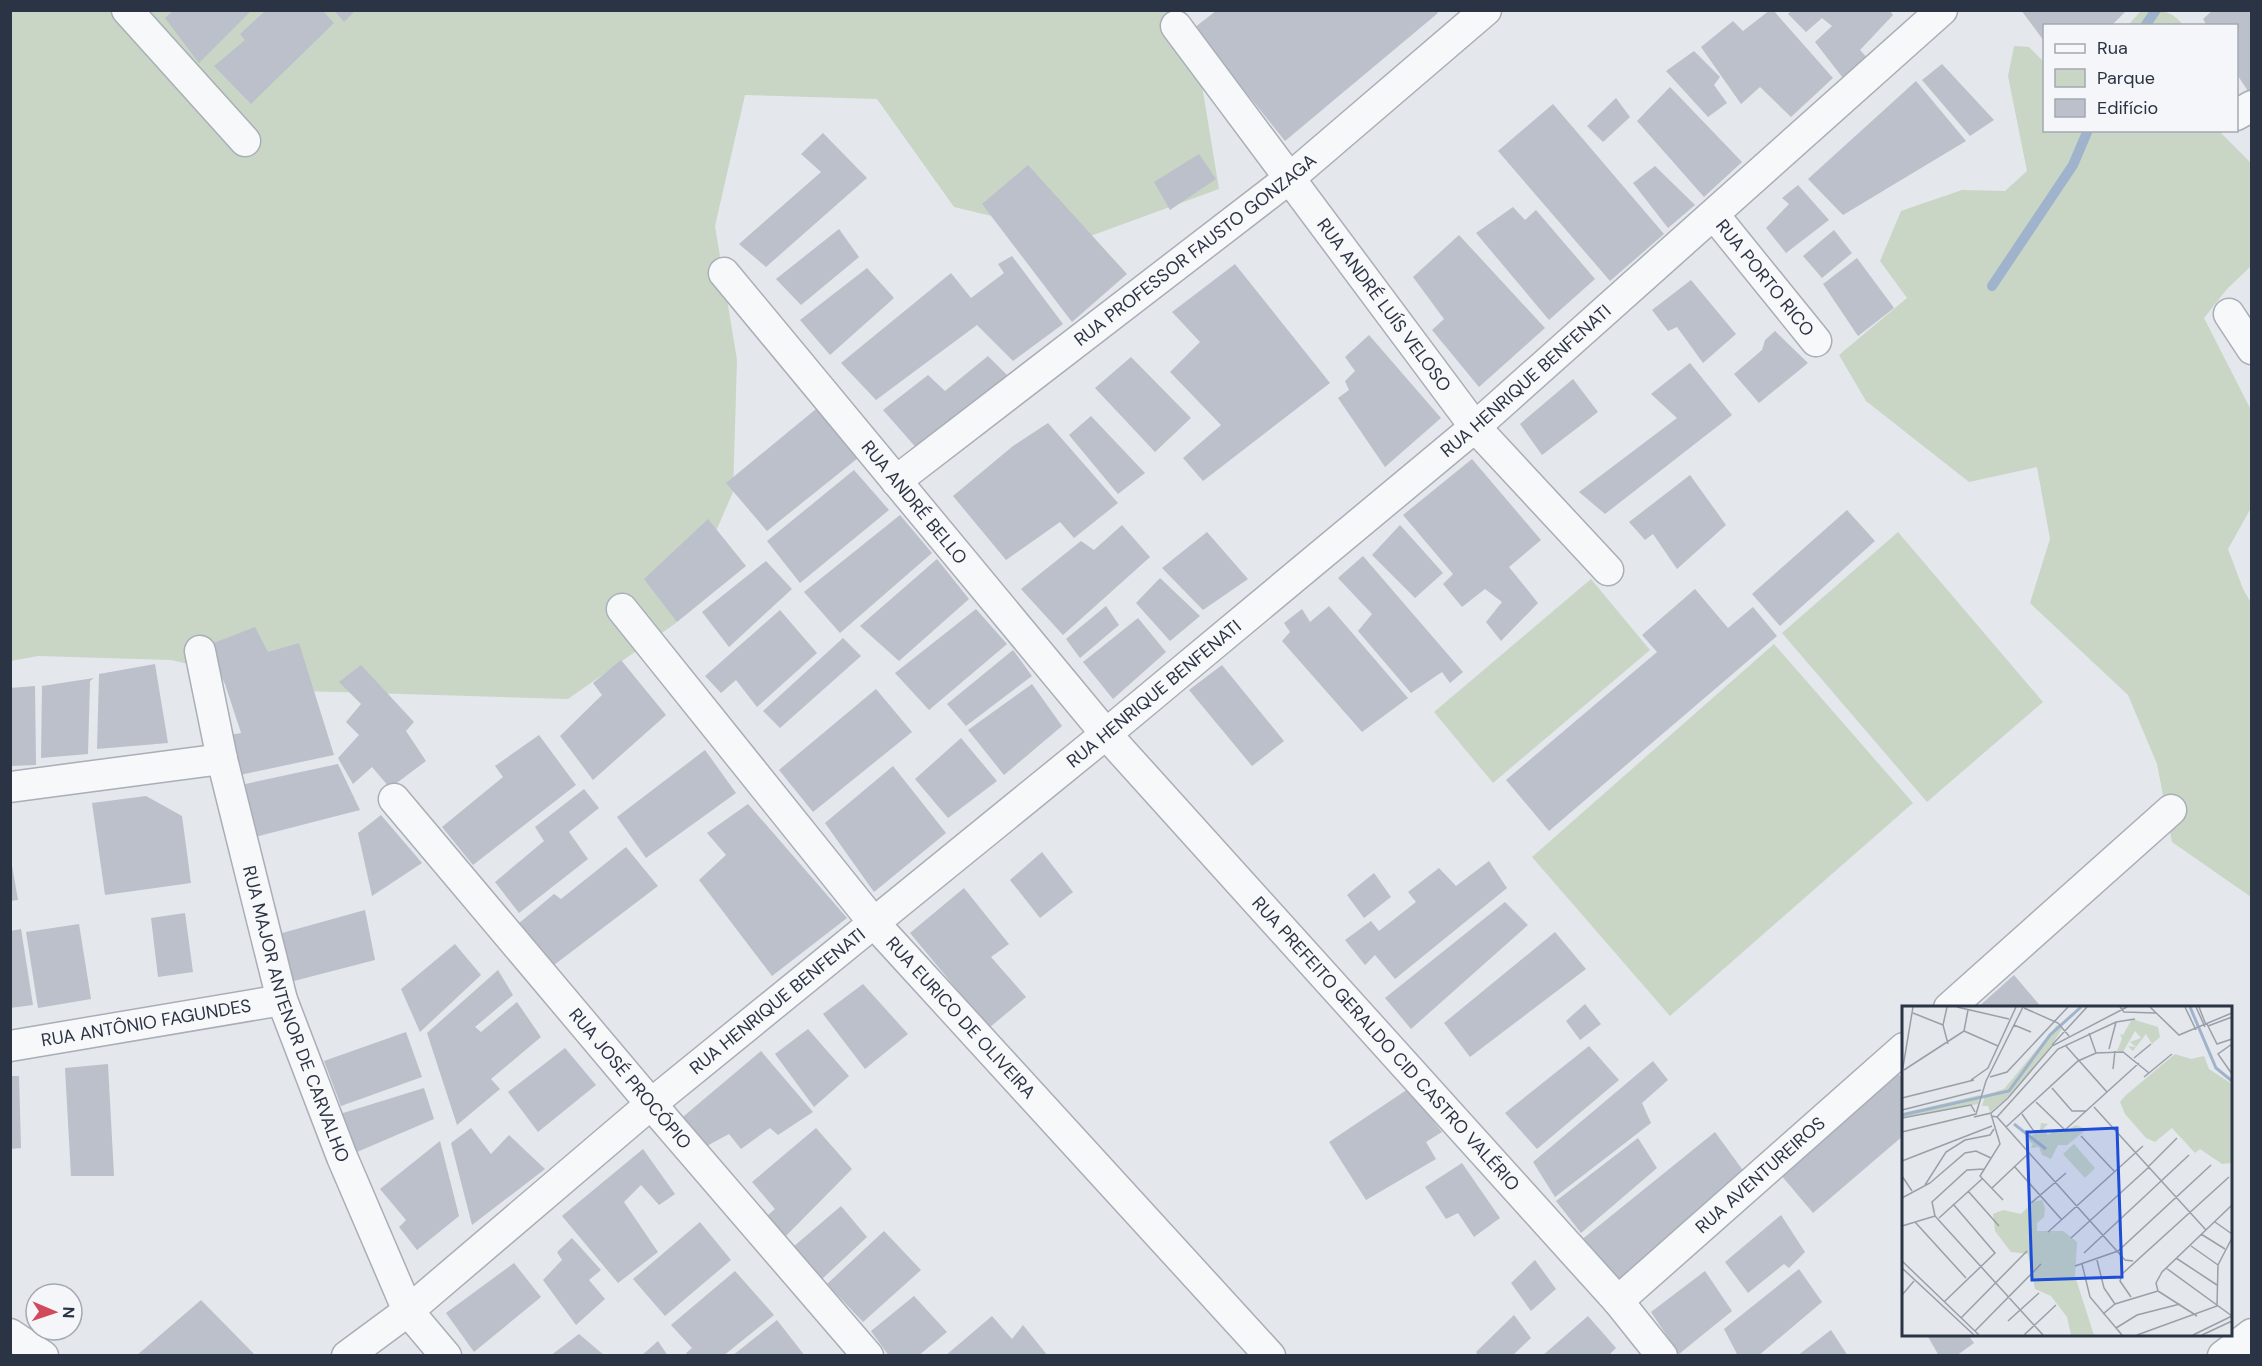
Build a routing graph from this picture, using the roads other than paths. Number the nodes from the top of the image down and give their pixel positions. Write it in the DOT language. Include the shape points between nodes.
graph roads {
  1 [pos="127,10"];
  2 [pos="1486,10"];
  3 [pos="1934,13"];
  4 [pos="1176,26"];
  5 [pos="2252,106"];
  6 [pos="2238,114"];
  7 [pos="245,141"];
  8 [pos="1291,177"];
  9 [pos="1714,215"];
  10 [pos="724,273"];
  11 [pos="2229,314"];
  12 [pos="1816,341"];
  13 [pos="2252,349"];
  14 [pos="1475,427"];
  15 [pos="896,481"];
  16 [pos="1608,570"];
  17 [pos="622,609"];
  18 [pos="200,651"];
  19 [pos="1106,734"];
  20 [pos="222,759"];
  21 [pos="10,787"];
  22 [pos="394,799"];
  23 [pos="2171,810"];
  24 [pos="874,923"];
  25 [pos="282,999"];
  26 [pos="1951,1006"];
  27 [pos="10,1046"];
  28 [pos="1902,1050"];
  29 [pos="651,1104"];
  30 [pos="1618,1301"];
  31 [pos="408,1311"];
  32 [pos="10,1334"];
  33 [pos="2252,1334"];
  34 [pos="43,1356"];
  35 [pos="347,1356"];
  36 [pos="446,1356"];
  37 [pos="868,1356"];
  38 [pos="1270,1356"];
  39 [pos="1662,1356"];
  40 [pos="2223,1356"];
  1 -- 7 [label="street"];
  2 -- 8 [label="street, RUA PROFESSOR FAUSTO GONZAGA"];
  3 -- 9 [label="street, RUA HENRIQUE BENFENATI"];
  4 -- 8 [label="street, RUA ANDRÉ LUÍS VELOSO"];
  5 -- 6 [label="street"];
  8 -- 14 [label="street, RUA ANDRÉ LUÍS VELOSO"];
  8 -- 15 [label="street, RUA PROFESSOR FAUSTO GONZAGA"];
  9 -- 12 [label="street, RUA PORTO RICO"];
  9 -- 14 [label="street, RUA HENRIQUE BENFENATI"];
  10 -- 15 [label="street, RUA ANDRÉ BELLO"];
  11 -- 13 [label="street"];
  14 -- 16 [label="street, RUA ANDRÉ LUÍS VELOSO"];
  14 -- 19 [label="street, RUA HENRIQUE BENFENATI"];
  15 -- 19 [label="street, RUA ANDRÉ BELLO"];
  17 -- 24 [label="street, RUA EURICO DE OLIVEIRA"];
  18 -- 20 [label="street, RUA MAJOR ANTENOR DE CARVALHO"];
  19 -- 24 [label="street, RUA HENRIQUE BENFENATI"];
  19 -- 30 [label="street, RUA PREFEITO GERALDO CID CASTRO VALÉRIO"];
  20 -- 21 [label="street"];
  20 -- 25 [label="street, RUA MAJOR ANTENOR DE CARVALHO"];
  22 -- 29 [label="street, RUA JOSÉ PROCÓPIO"];
  23 -- 26 [label="street"];
  24 -- 29 [label="street, RUA HENRIQUE BENFENATI"];
  24 -- 38 [label="street, RUA EURICO DE OLIVEIRA"];
  25 -- 27 [label="street, RUA ANTÔNIO FAGUNDES"];
  25 -- 31 [label="street, RUA MAJOR ANTENOR DE CARVALHO" via="342,1157"];
  28 -- 30 [label="street, RUA AVENTUREIROS"];
  29 -- 31 [label="street, RUA HENRIQUE BENFENATI"];
  29 -- 37 [label="street, RUA JOSÉ PROCÓPIO"];
  30 -- 39 [label="street, RUA PREFEITO GERALDO CID CASTRO VALÉRIO"];
  31 -- 35 [label="street, RUA HENRIQUE BENFENATI"];
  31 -- 36 [label="street, RUA MAJOR ANTENOR DE CARVALHO"];
  32 -- 34 [label="street"];
  33 -- 40 [label="street"];
}
